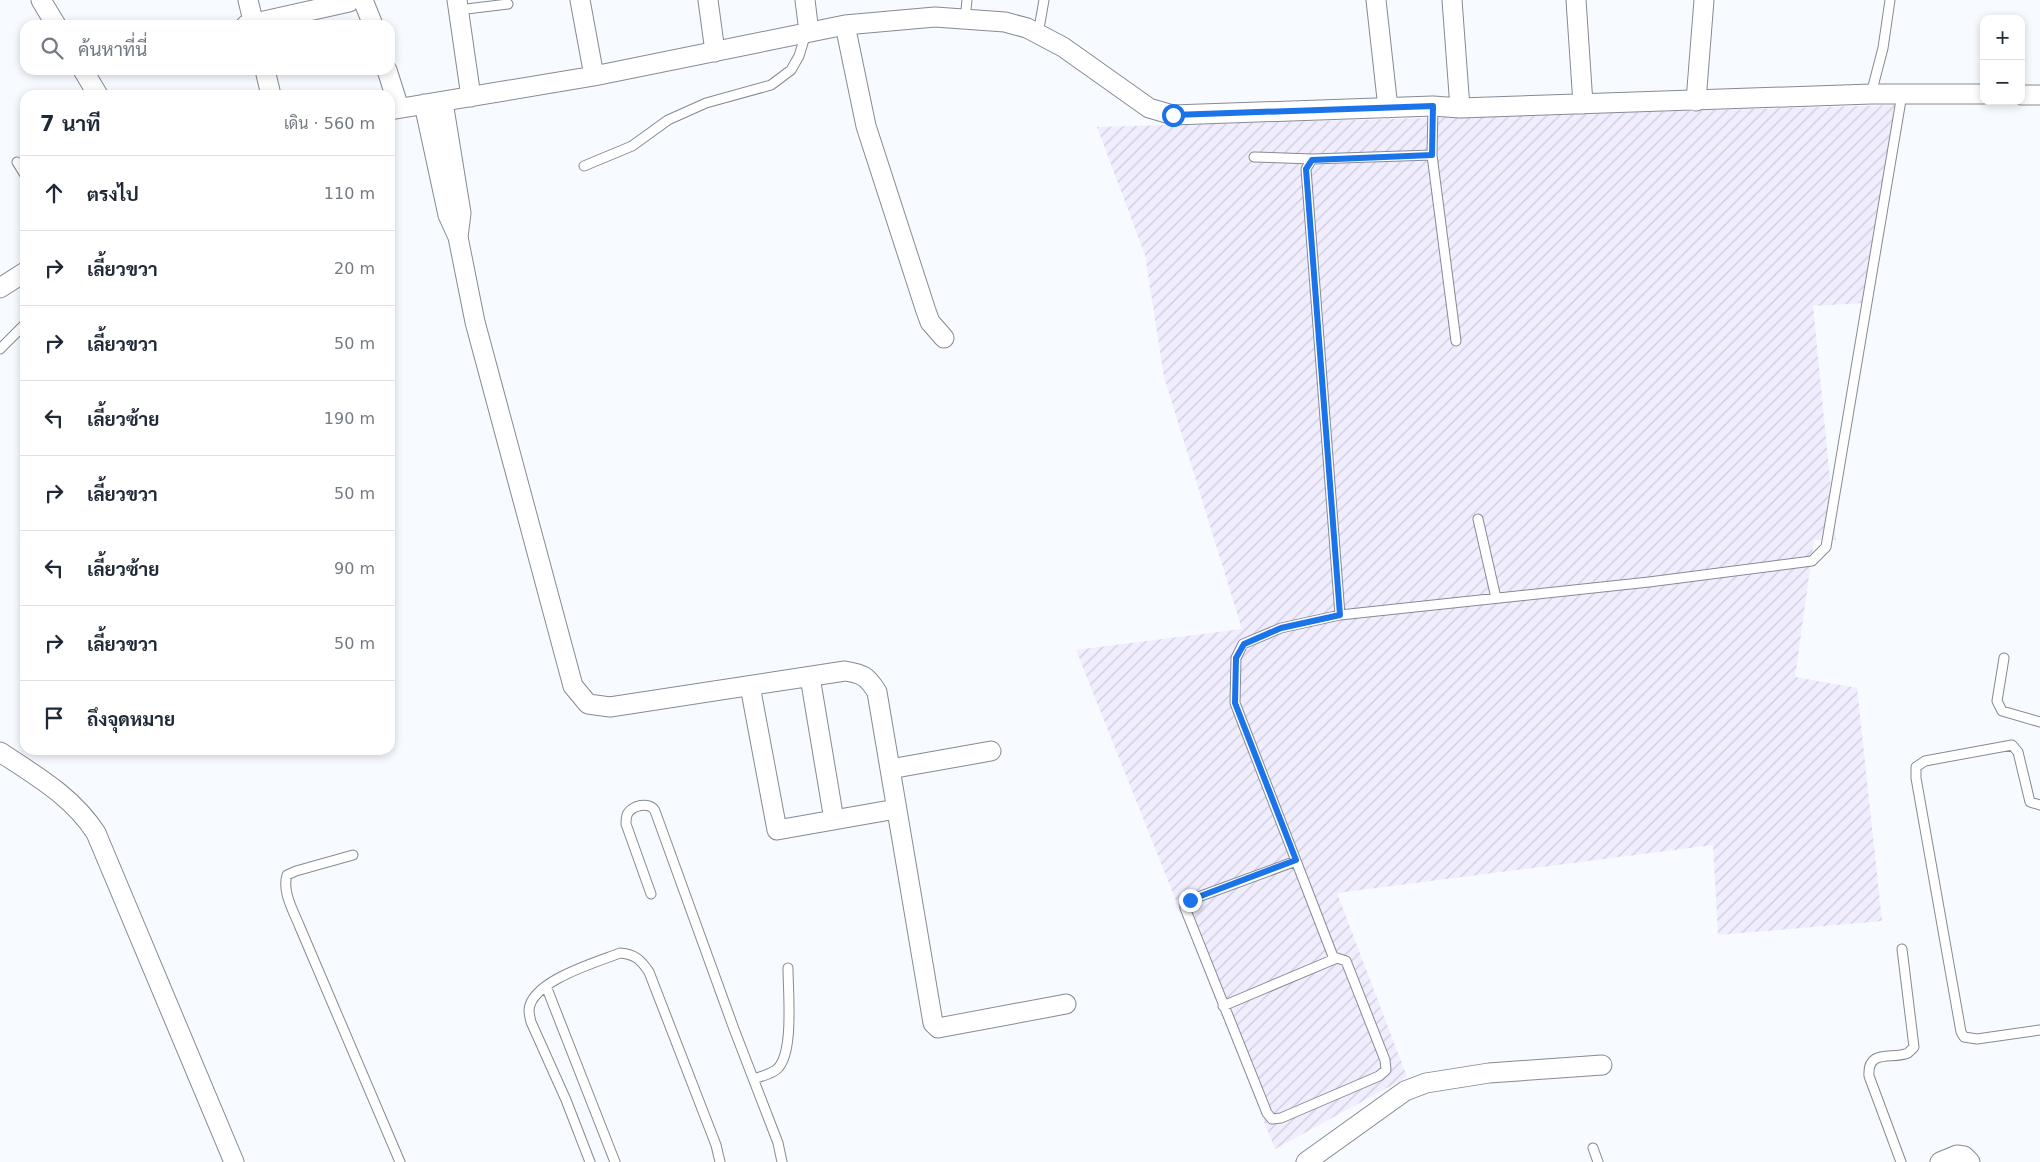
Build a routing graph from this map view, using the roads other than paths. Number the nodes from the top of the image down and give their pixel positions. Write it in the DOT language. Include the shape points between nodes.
graph roads {
  1 [pos="41,0"];
  2 [pos="248,0"];
  3 [pos="580,0"];
  4 [pos="708,0"];
  5 [pos="805,0"];
  6 [pos="967,0"];
  7 [pos="1044,0"];
  8 [pos="1376,0"];
  9 [pos="1452,0"];
  10 [pos="1576,0"];
  11 [pos="1704,0"];
  12 [pos="1890,0"];
  13 [pos="356,1"];
  14 [pos="508,4"];
  15 [pos="457,5"];
  16 [pos="965,19"];
  17 [pos="53,20"];
  18 [pos="250,20"];
  19 [pos="269,20"];
  20 [pos="369,20"];
  21 [pos="845,26"];
  22 [pos="808,33"];
  23 [pos="1038,34"];
  24 [pos="715,52"];
  25 [pos="86,75"];
  26 [pos="266,75"];
  27 [pos="388,75"];
  28 [pos="594,76"];
  29 [pos="95,90"];
  30 [pos="270,90"];
  31 [pos="391,90"];
  32 [pos="1871,94"];
  33 [pos="1902,94"];
  34 [pos="1980,94"];
  35 [pos="2025,95"];
  36 [pos="2040,95"];
  37 [pos="471,97"];
  38 [pos="1696,101"];
  39 [pos="434,103"];
  40 [pos="1583,104"];
  41 [pos="1433,106"];
  42 [pos="1388,108"];
  43 [pos="1460,108"];
  44 [pos="395,109"];
  45 [pos="1432,155"];
  46 [pos="1254,157"];
  47 [pos="1312,160"];
  48 [pos="17,162"];
  49 [pos="584,166"];
  50 [pos="20,167"];
  51 [pos="20,275"];
  52 [pos="0,288"];
  53 [pos="20,329"];
  54 [pos="944,338"];
  55 [pos="1456,341"];
  56 [pos="0,349"];
  57 [pos="1478,519"];
  58 [pos="1496,598"];
  59 [pos="1340,615"];
  60 [pos="2004,658"];
  61 [pos="810,677"];
  62 [pos="750,686"];
  63 [pos="2040,722"];
  64 [pos="991,750"];
  65 [pos="0,752"];
  66 [pos="890,769"];
  67 [pos="2040,805"];
  68 [pos="896,809"];
  69 [pos="834,820"];
  70 [pos="353,855"];
  71 [pos="1296,860"];
  72 [pos="651,894"];
  73 [pos="1902,949"];
  74 [pos="1334,959"];
  75 [pos="788,968"];
  76 [pos="546,986"];
  77 [pos="1066,1004"];
  78 [pos="1223,1006"];
  79 [pos="2040,1030"];
  80 [pos="1602,1065"];
  81 [pos="754,1079"];
  82 [pos="1593,1148"];
  83 [pos="234,1162"];
  84 [pos="400,1162"];
  85 [pos="590,1162"];
  86 [pos="615,1162"];
  87 [pos="720,1162"];
  88 [pos="782,1162"];
  89 [pos="1306,1162"];
  90 [pos="1598,1162"];
  91 [pos="1901,1162"];
  92 [pos="1940,1162"];
  93 [pos="1970,1162"];
  1 -- 17 [label="street"];
  2 -- 18 [label="street"];
  3 -- 28 [label="street"];
  4 -- 24 [label="street"];
  5 -- 22 [label="street"];
  6 -- 16 [label="lane"];
  7 -- 23 [label="lane"];
  8 -- 42 [label="street"];
  9 -- 43 [label="street"];
  10 -- 40 [label="street"];
  11 -- 38 [label="street"];
  12 -- 32 [label="lane" via="1883,48"];
  13 -- 19 [label="street"];
  13 -- 20 [label="street"];
  14 -- 15 [label="lane"];
  15 -- 37 [label="street"];
  16 -- 21 [label="street" via="928,17"];
  16 -- 23 [label="street" via="1005,22"];
  21 -- 22 [label="street"];
  21 -- 54 [label="street" via="866,126 930,322"];
  22 -- 24 [label="street"];
  22 -- 49 [label="lane" via="791,70 771,85 706,102 668,120 632,146"];
  23 -- 42 [label="street" via="1063,47 1149,108 1173,115"];
  24 -- 28 [label="street"];
  25 -- 29 [label="street"];
  26 -- 30 [label="street"];
  27 -- 31 [label="street"];
  28 -- 37 [label="street"];
  32 -- 33 [label="street"];
  32 -- 38 [label="street"];
  33 -- 34 [label="street"];
  33 -- 58 [label="lane" via="1826,547 1812,561 1794,564"];
  35 -- 36 [label="street"];
  37 -- 39 [label="street"];
  38 -- 40 [label="street"];
  39 -- 44 [label="street"];
  39 -- 62 [label="street" via="448,215 458,237 475,322 573,686 588,704 597,707"];
  40 -- 43 [label="street"];
  41 -- 42 [label="street"];
  41 -- 43 [label="street"];
  41 -- 45 [label="lane"];
  45 -- 47 [label="lane"];
  45 -- 55 [label="lane"];
  46 -- 47 [label="lane"];
  47 -- 59 [label="lane" via="1305,176"];
  48 -- 50 [label="lane"];
  51 -- 52 [label="street"];
  53 -- 56 [label="lane"];
  57 -- 58 [label="lane"];
  58 -- 59 [label="lane"];
  59 -- 71 [label="lane" via="1281,628 1244,644 1236,658 1235,703"];
  60 -- 63 [label="lane" via="1997,701 2002,711"];
  61 -- 62 [label="street"];
  61 -- 66 [label="street" via="844,671 861,674 870,680 877,692"];
  61 -- 69 [label="street"];
  62 -- 69 [label="street" via="777,830"];
  64 -- 66 [label="street"];
  65 -- 83 [label="street" via="66,798 84,814 96,833"];
  66 -- 68 [label="street"];
  67 -- 79 [label="lane" via="2030,802 2018,752 2012,745 1925,761 1916,767 1961,1032 1964,1037 1977,1039"];
  68 -- 69 [label="street"];
  68 -- 77 [label="street" via="933,1023 938,1028"];
  70 -- 84 [label="lane" via="296,871 287,875 285,883 299,925"];
  71 -- 74 [label="lane"];
  71 -- 78 [label="lane" via="1185,904"];
  72 -- 81 [label="lane" via="626,824 631,810 648,804 655,811"];
  73 -- 91 [label="lane" via="1914,1047 1907,1053 1882,1056 1868,1069"];
  74 -- 78 [label="lane"];
  74 -- 78 [label="lane" via="1346,961 1385,1060 1386,1070 1379,1076 1280,1118 1272,1119 1267,1113"];
  75 -- 81 [label="lane" via="785,1058 777,1070"];
  76 -- 85 [label="lane" via="529,1009 531,1022"];
  76 -- 86 [label="lane"];
  76 -- 87 [label="lane" via="620,953 640,959 652,981"];
  80 -- 89 [label="street" via="1489,1073 1426,1083 1405,1091"];
  81 -- 88 [label="lane"];
  82 -- 90 [label="lane"];
  92 -- 93 [label="street" via="1957,1155"];
}
